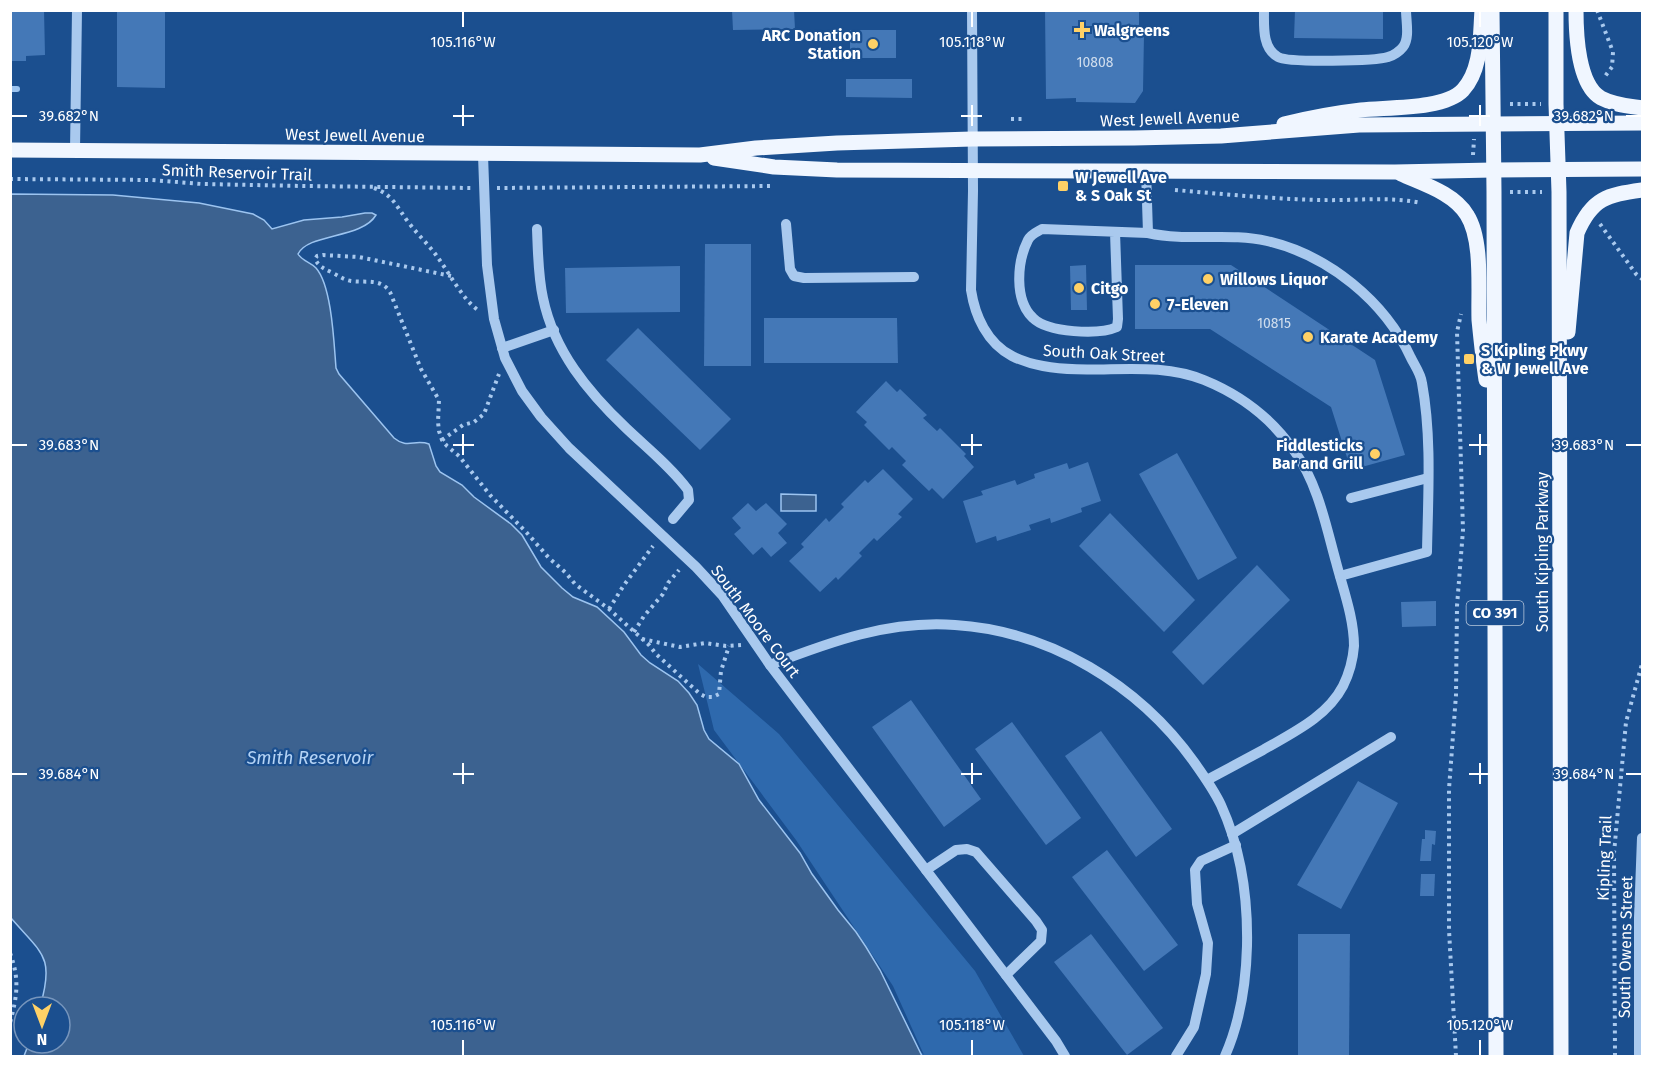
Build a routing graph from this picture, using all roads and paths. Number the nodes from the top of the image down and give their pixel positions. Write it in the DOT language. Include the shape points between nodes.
graph roads {
  1 [pos="77,10"];
  2 [pos="972,10"];
  3 [pos="1264,10"];
  4 [pos="1406,10"];
  5 [pos="1482,10"];
  6 [pos="1492,10"];
  7 [pos="1557,10"];
  8 [pos="1576,10"];
  9 [pos="1597,10"];
  10 [pos="1603,79"];
  11 [pos="1557,104"];
  12 [pos="1493,105"];
  13 [pos="1642,108"];
  14 [pos="1557,123"];
  15 [pos="1642,123"];
  16 [pos="1474,124"];
  17 [pos="1493,124"];
  18 [pos="1252,133"];
  19 [pos="972,139"];
  20 [pos="10,150"];
  21 [pos="75,150"];
  22 [pos="483,155"];
  23 [pos="700,155"];
  24 [pos="1558,169"];
  25 [pos="1642,169"];
  26 [pos="972,170"];
  27 [pos="1473,170"];
  28 [pos="1493,170"];
  29 [pos="1146,171"];
  30 [pos="1395,172"];
  31 [pos="10,179"];
  32 [pos="784,186"];
  33 [pos="371,187"];
  34 [pos="463,188"];
  35 [pos="518,188"];
  36 [pos="1147,188"];
  37 [pos="1642,190"];
  38 [pos="1494,192"];
  39 [pos="1559,192"];
  40 [pos="1427,204"];
  41 [pos="1599,222"];
  42 [pos="786,224"];
  43 [pos="537,229"];
  44 [pos="1115,232"];
  45 [pos="1149,233"];
  46 [pos="451,276"];
  47 [pos="914,277"];
  48 [pos="1642,279"];
  49 [pos="1462,308"];
  50 [pos="494,319"];
  51 [pos="554,330"];
  52 [pos="504,353"];
  53 [pos="1560,431"];
  54 [pos="442,440"];
  55 [pos="1494,445"];
  56 [pos="1428,478"];
  57 [pos="1351,498"];
  58 [pos="673,519"];
  59 [pos="662,535"];
  60 [pos="689,560"];
  61 [pos="1340,576"];
  62 [pos="609,609"];
  63 [pos="634,632"];
  64 [pos="641,639"];
  65 [pos="756,644"];
  66 [pos="729,646"];
  67 [pos="1642,664"];
  68 [pos="771,665"];
  69 [pos="1391,737"];
  70 [pos="1207,780"];
  71 [pos="1642,838"];
  72 [pos="1234,840"];
  73 [pos="926,870"];
  74 [pos="1641,918"];
  75 [pos="10,954"];
  76 [pos="1006,975"];
  77 [pos="10,1023"];
  78 [pos="1065,1056"];
  79 [pos="1176,1056"];
  80 [pos="1225,1056"];
  81 [pos="1456,1056"];
  82 [pos="1496,1056"];
  83 [pos="1561,1056"];
  84 [pos="1615,1056"];
  85 [pos="1639,1056"];
  1 -- 21 [label="street"];
  2 -- 19 [label="street, South Oak Street"];
  3 -- 4 [label="street" via="1264,34 1277,57 1342,61 1388,57 1401,49 1406,42"];
  5 -- 18 [label="main road" via="1477,62 1463,89 1452,98 1424,105 1308,118"];
  6 -- 12 [label="main road, CO 391"];
  7 -- 11 [label="main road, South Kipling Parkway"];
  8 -- 13 [label="main road" via="1576,38 1588,84 1600,98"];
  9 -- 10 [label="path" via="1613,52 1612,67"];
  11 -- 12 [label="path"];
  11 -- 14 [label="main road, South Kipling Parkway"];
  12 -- 17 [label="main road, CO 391"];
  14 -- 15 [label="main road, West Jewell Avenue"];
  14 -- 17 [label="main road, West Jewell Avenue"];
  14 -- 24 [label="main road, South Kipling Parkway"];
  16 -- 17 [label="main road, West Jewell Avenue"];
  16 -- 18 [label="main road, West Jewell Avenue" via="1359,125"];
  16 -- 27 [label="path"];
  17 -- 28 [label="main road, CO 391"];
  18 -- 19 [label="main road, West Jewell Avenue"];
  19 -- 23 [label="main road, West Jewell Avenue" via="790,146"];
  19 -- 26 [label="street, South Oak Street"];
  20 -- 21 [label="main road, West Jewell Avenue"];
  21 -- 22 [label="main road, West Jewell Avenue"];
  22 -- 23 [label="main road, West Jewell Avenue"];
  22 -- 50 [label="street, South Moore Court" via="487,265"];
  23 -- 26 [label="main road, West Jewell Avenue" via="800,168"];
  24 -- 25 [label="main road, West Jewell Avenue"];
  24 -- 28 [label="main road, West Jewell Avenue"];
  24 -- 39 [label="main road, South Kipling Parkway"];
  26 -- 29 [label="main road, West Jewell Avenue"];
  26 -- 61 [label="street, South Oak Street" via="973,304 987,334 999,348 1013,357 1047,367 1184,373 1238,398 1271,423 1297,454 1315,490"];
  27 -- 28 [label="main road, West Jewell Avenue"];
  27 -- 30 [label="main road, West Jewell Avenue"];
  28 -- 38 [label="main road, CO 391"];
  29 -- 30 [label="main road, West Jewell Avenue"];
  29 -- 36 [label="street"];
  30 -- 55 [label="main road" via="1460,205 1474,230 1479,321"];
  31 -- 33 [label="path, Smith Reservoir Trail"];
  32 -- 35 [label="path"];
  33 -- 34 [label="path, Smith Reservoir Trail"];
  33 -- 46 [label="path" via="393,200"];
  36 -- 40 [label="path" via="1294,200 1411,200"];
  36 -- 45 [label="street"];
  37 -- 53 [label="main road" via="1615,194 1597,203 1577,233"];
  38 -- 39 [label="path"];
  38 -- 55 [label="main road, CO 391"];
  39 -- 53 [label="main road, South Kipling Parkway"];
  41 -- 48 [label="path"];
  42 -- 47 [label="street" via="794,276"];
  43 -- 51 [label="street" via="543,297"];
  44 -- 44 [label="street" via="1042,229 1028,239 1019,269 1020,290 1026,310 1034,320 1062,330 1106,332 1117,327"];
  44 -- 45 [label="street"];
  45 -- 56 [label="street" via="1266,241 1305,254 1338,273 1379,308 1403,341 1422,380"];
  46 -- 50 [label="path" via="476,309"];
  46 -- 54 [label="path" via="359,257 322,255 315,259 323,269 345,279 386,286 421,369 439,400"];
  49 -- 81 [label="path" via="1457,332 1463,530 1449,789 1449,930"];
  50 -- 52 [label="street, South Moore Court"];
  51 -- 52 [label="street"];
  51 -- 58 [label="street" via="588,389 688,490 689,500"];
  52 -- 54 [label="path" via="484,414"];
  52 -- 59 [label="street, South Moore Court" via="522,391 554,432"];
  53 -- 83 [label="main road, South Kipling Parkway"];
  54 -- 62 [label="path" via="549,558"];
  55 -- 82 [label="main road, CO 391"];
  56 -- 57 [label="street"];
  56 -- 61 [label="street" via="1427,552"];
  59 -- 60 [label="street, South Moore Court"];
  59 -- 62 [label="path"];
  60 -- 63 [label="path" via="674,574"];
  60 -- 65 [label="street, South Moore Court" via="722,595"];
  61 -- 70 [label="street, South Oak Street" via="1354,648 1343,686 1334,700 1298,730"];
  62 -- 63 [label="path"];
  63 -- 64 [label="path"];
  64 -- 66 [label="path" via="680,647 705,643"];
  64 -- 66 [label="path" via="706,697 719,694"];
  65 -- 66 [label="path"];
  65 -- 68 [label="street, South Moore Court"];
  67 -- 84 [label="path, Kipling Trail" via="1626,722 1614,853"];
  68 -- 70 [label="street" via="840,639 899,626 955,624 1008,633 1060,651 1128,693 1163,724"];
  68 -- 73 [label="street, South Moore Court"];
  69 -- 72 [label="street"];
  70 -- 72 [label="street"];
  71 -- 74 [label="street, South Owens Street"];
  72 -- 79 [label="street" via="1201,861 1195,870 1197,904 1208,943 1206,974 1194,1027"];
  72 -- 80 [label="street" via="1247,913 1247,961 1238,1016"];
  73 -- 76 [label="street, South Moore Court"];
  73 -- 76 [label="street" via="956,850 976,852 1036,921 1042,930 1041,941"];
  74 -- 85 [label="street, South Owens Street"];
  75 -- 77 [label="path" via="18,990"];
  76 -- 78 [label="street, South Moore Court"];
}
